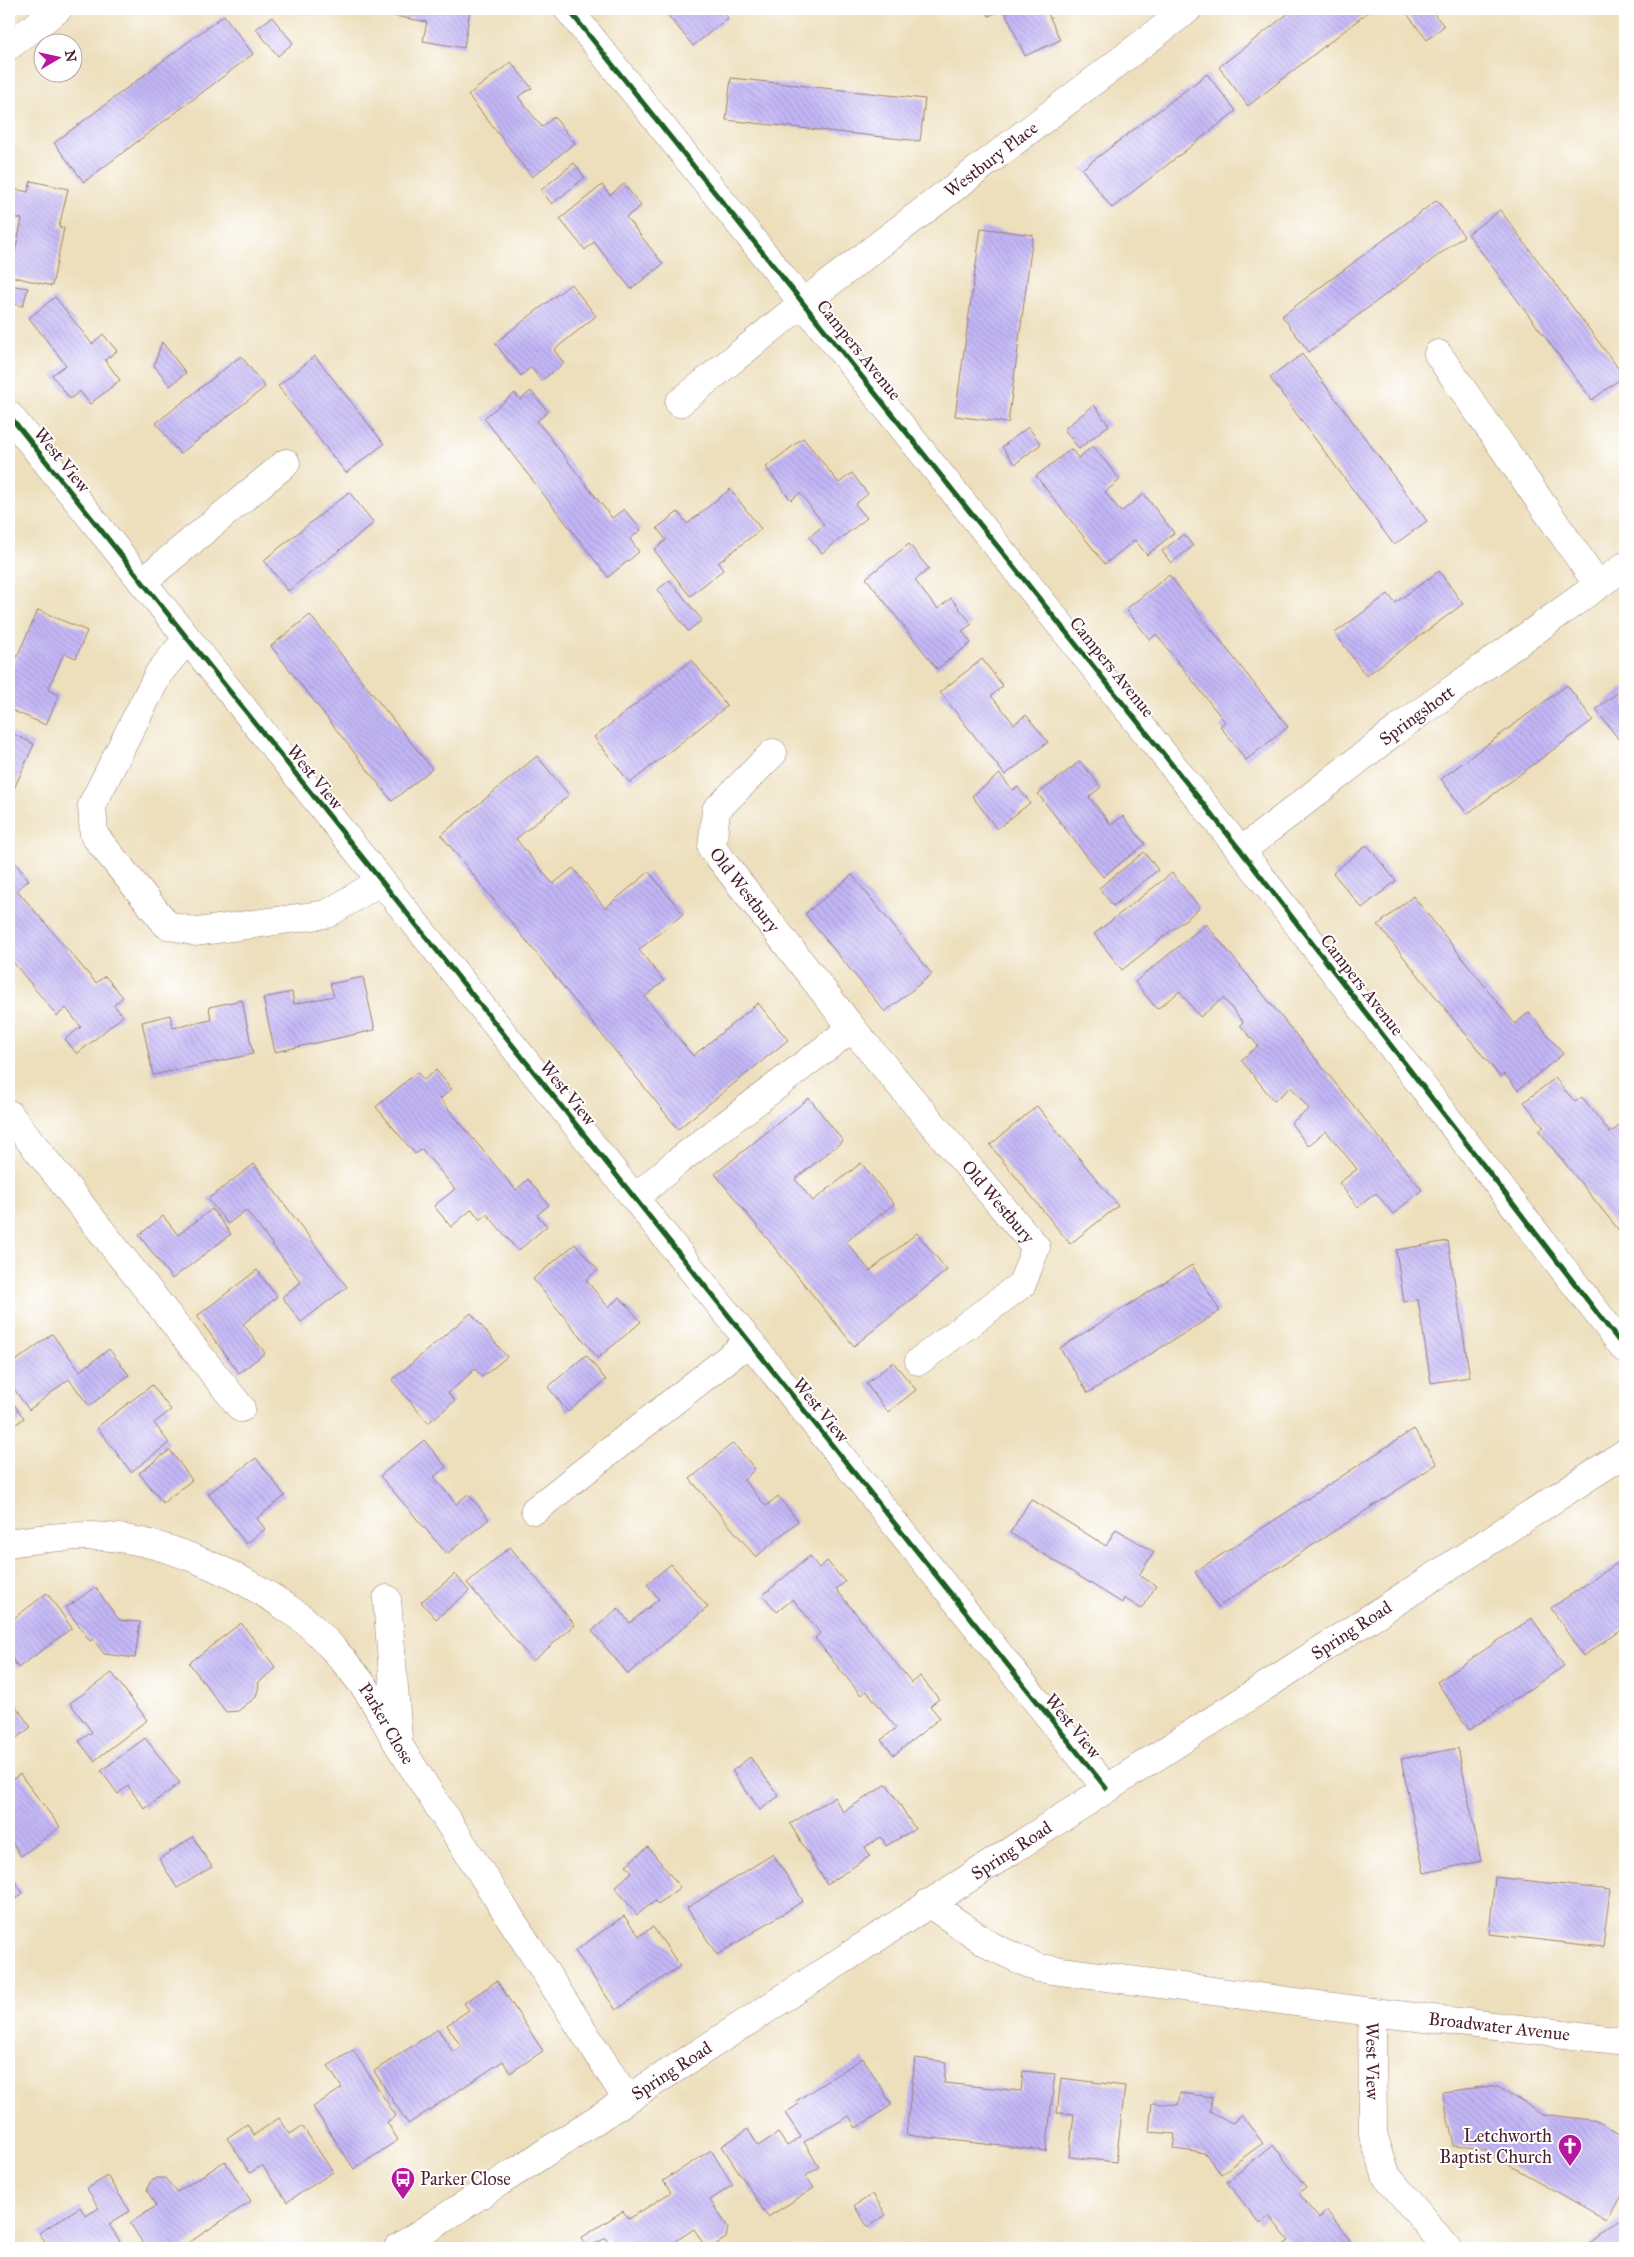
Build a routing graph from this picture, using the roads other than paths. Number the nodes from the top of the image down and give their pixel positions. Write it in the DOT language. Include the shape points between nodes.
graph roads {
  1 [pos="58,9"];
  2 [pos="568,9"];
  3 [pos="1180,11"];
  4 [pos="9,46"];
  5 [pos="803,303"];
  6 [pos="1438,354"];
  7 [pos="679,403"];
  8 [pos="9,415"];
  9 [pos="286,463"];
  10 [pos="1625,566"];
  11 [pos="142,582"];
  12 [pos="1598,585"];
  13 [pos="187,639"];
  14 [pos="773,752"];
  15 [pos="1242,851"];
  16 [pos="381,881"];
  17 [pos="852,1028"];
  18 [pos="9,1114"];
  19 [pos="635,1198"];
  20 [pos="749,1342"];
  21 [pos="1625,1349"];
  22 [pos="919,1361"];
  23 [pos="241,1408"];
  24 [pos="1625,1452"];
  25 [pos="535,1510"];
  26 [pos="9,1543"];
  27 [pos="387,1599"];
  28 [pos="398,1744"];
  29 [pos="1106,1788"];
  30 [pos="928,1903"];
  31 [pos="1372,2012"];
  32 [pos="1625,2041"];
  33 [pos="627,2099"];
  34 [pos="398,2248"];
  35 [pos="1447,2248"];
  1 -- 4 [label="street"];
  2 -- 5 [label="street, Campers Avenue"];
  3 -- 5 [label="street, Westbury Place"];
  5 -- 7 [label="street, Westbury Place"];
  5 -- 15 [label="street, Campers Avenue"];
  6 -- 12 [label="street"];
  8 -- 11 [label="street, West View"];
  9 -- 11 [label="street"];
  10 -- 12 [label="street, Springshott"];
  11 -- 13 [label="street, West View"];
  12 -- 15 [label="street, Springshott" via="1403,726"];
  13 -- 16 [label="street, West View"];
  13 -- 16 [label="street" via="159,673 92,805 94,834 100,842 167,925 196,932 327,914"];
  14 -- 17 [label="street, Old Westbury" via="716,810 712,848"];
  15 -- 21 [label="street, Campers Avenue"];
  16 -- 19 [label="street, West View"];
  17 -- 19 [label="street" via="676,1162"];
  17 -- 22 [label="street, Old Westbury" via="1036,1247 1022,1284"];
  18 -- 23 [label="street"];
  19 -- 20 [label="street, West View"];
  20 -- 25 [label="street"];
  20 -- 29 [label="street, West View"];
  24 -- 29 [label="street, Spring Road"];
  26 -- 28 [label="street, Parker Close" via="90,1536 144,1543 197,1559 246,1581 297,1615 334,1650 367,1691"];
  27 -- 28 [label="street"];
  28 -- 33 [label="street, Parker Close"];
  29 -- 30 [label="street, Spring Road"];
  30 -- 31 [label="street, West View" via="993,1948 1038,1968"];
  30 -- 33 [label="street, Spring Road"];
  31 -- 32 [label="street, Broadwater Avenue"];
  31 -- 35 [label="street, West View" via="1372,2134 1386,2175"];
  33 -- 34 [label="street, Spring Road"];
}
